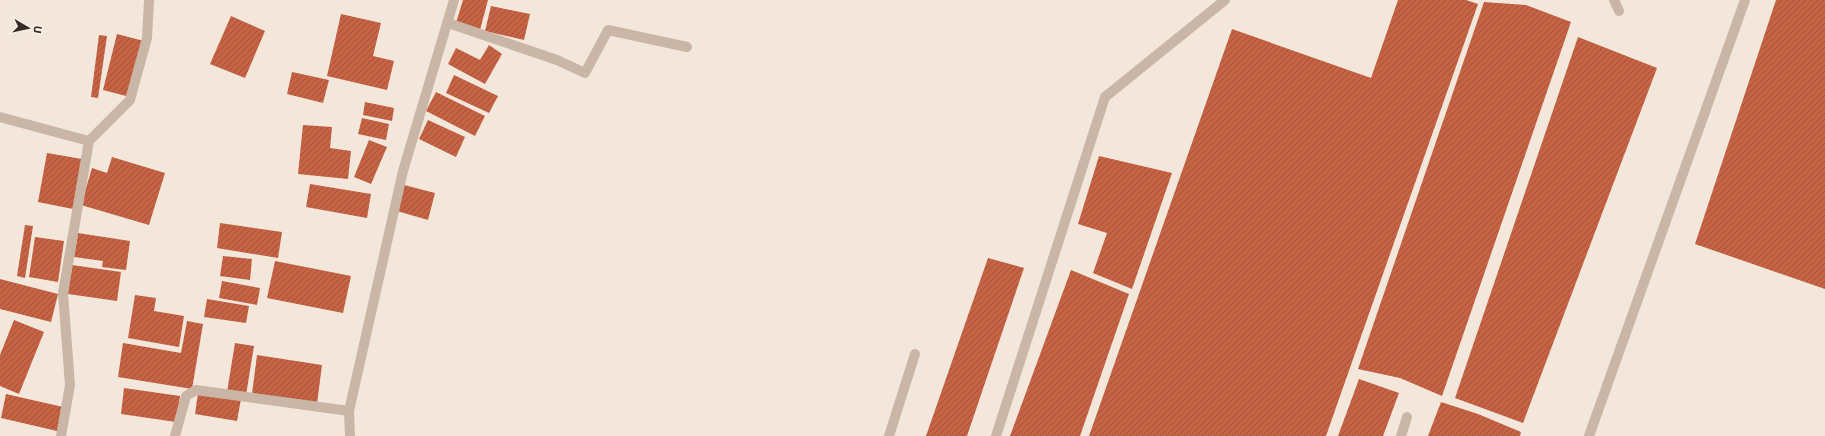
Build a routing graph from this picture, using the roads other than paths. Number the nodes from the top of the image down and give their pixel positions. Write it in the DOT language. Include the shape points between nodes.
graph roads {
  1 [pos="149,0"];
  2 [pos="454,0"];
  3 [pos="1225,0"];
  4 [pos="1614,0"];
  5 [pos="1745,0"];
  6 [pos="1618,11"];
  7 [pos="448,23"];
  8 [pos="687,47"];
  9 [pos="0,117"];
  10 [pos="89,141"];
  11 [pos="915,354"];
  12 [pos="349,411"];
  13 [pos="1406,417"];
  14 [pos="61,436"];
  15 [pos="175,436"];
  16 [pos="350,436"];
  17 [pos="889,436"];
  18 [pos="996,436"];
  19 [pos="1401,436"];
  20 [pos="1589,436"];
  1 -- 10 [label="street" via="147,38 130,100"];
  2 -- 7 [label="street"];
  3 -- 18 [label="street" via="1105,97"];
  4 -- 6 [label="street"];
  5 -- 20 [label="street"];
  7 -- 8 [label="street" via="557,60 585,73 608,30"];
  7 -- 12 [label="street" via="403,171"];
  9 -- 10 [label="street"];
  10 -- 14 [label="street" via="63,294 70,385"];
  11 -- 17 [label="street"];
  12 -- 15 [label="street" via="196,390 186,396"];
  12 -- 16 [label="street"];
  13 -- 19 [label="street"];
}
